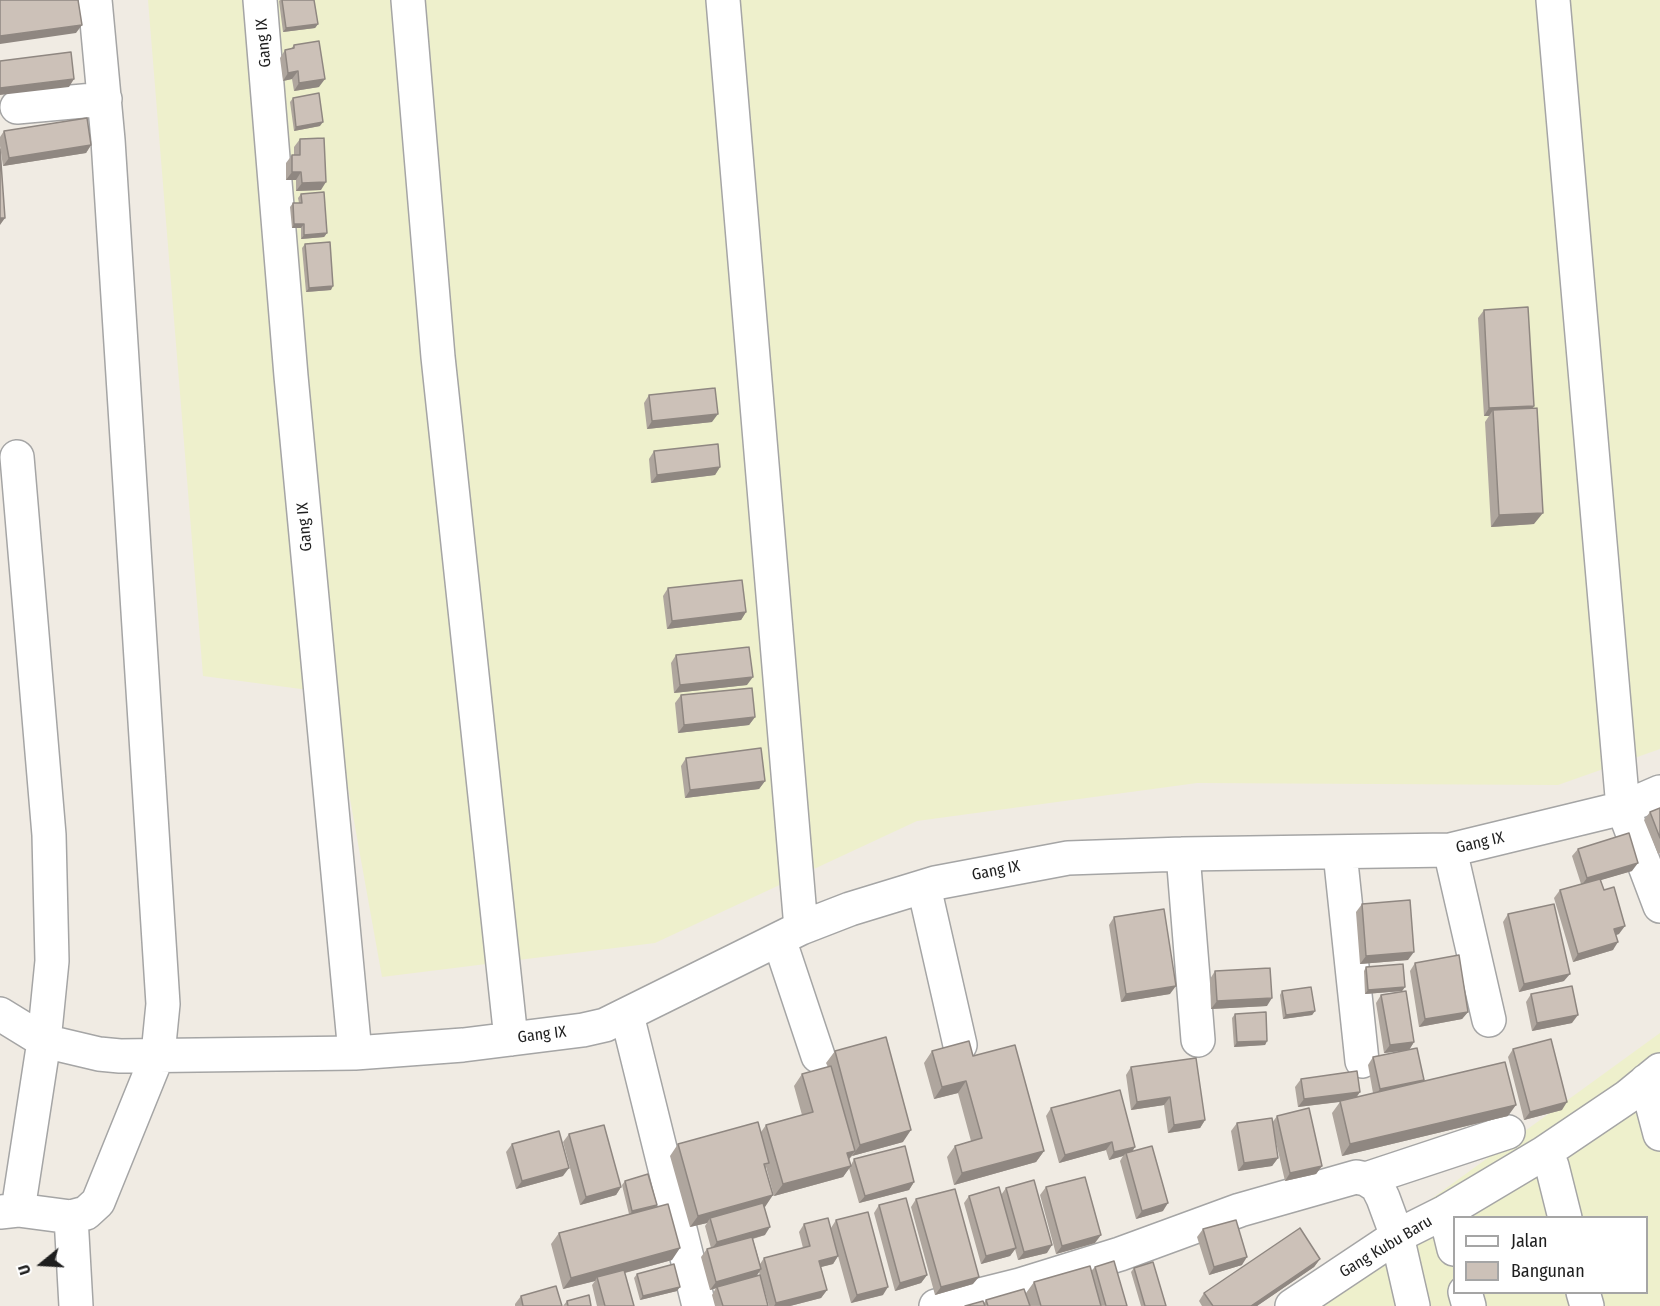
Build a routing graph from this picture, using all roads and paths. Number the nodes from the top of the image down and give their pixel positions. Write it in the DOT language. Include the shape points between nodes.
graph roads {
  1 [pos="95,0"];
  2 [pos="260,0"];
  3 [pos="408,0"];
  4 [pos="723,0"];
  5 [pos="1552,0"];
  6 [pos="105,99"];
  7 [pos="17,107"];
  8 [pos="17,457"];
  9 [pos="1660,792"];
  10 [pos="1623,808"];
  11 [pos="1450,850"];
  12 [pos="1340,853"];
  13 [pos="1183,854"];
  14 [pos="924,886"];
  15 [pos="1660,906"];
  16 [pos="790,934"];
  17 [pos="0,1014"];
  18 [pos="627,1015"];
  19 [pos="1489,1020"];
  20 [pos="511,1040"];
  21 [pos="1198,1040"];
  22 [pos="44,1041"];
  23 [pos="960,1045"];
  24 [pos="355,1053"];
  25 [pos="158,1054"];
  26 [pos="818,1056"];
  27 [pos="1362,1061"];
  28 [pos="1653,1076"];
  29 [pos="1508,1132"];
  30 [pos="1660,1134"];
  31 [pos="1544,1154"];
  32 [pos="1366,1179"];
  33 [pos="9,1211"];
  34 [pos="1445,1212"];
  35 [pos="1564,1216"];
  36 [pos="71,1217"];
  37 [pos="1397,1236"];
  38 [pos="1453,1242"];
  39 [pos="76,1306"];
  40 [pos="699,1306"];
  41 [pos="936,1306"];
  42 [pos="1292,1306"];
  43 [pos="1413,1306"];
  1 -- 6 [label="street"];
  2 -- 24 [label="street, Gang IX"];
  3 -- 20 [label="street" via="438,357"];
  4 -- 16 [label="street"];
  5 -- 10 [label="street"];
  6 -- 7 [label="street"];
  6 -- 25 [label="street" via="163,1004"];
  8 -- 22 [label="street" via="50,835 52,961"];
  9 -- 10 [label="street, Gang IX"];
  10 -- 11 [label="street, Gang IX"];
  10 -- 15 [label="street"];
  11 -- 12 [label="street, Gang IX"];
  11 -- 19 [label="street"];
  12 -- 13 [label="street, Gang IX"];
  12 -- 27 [label="street"];
  13 -- 14 [label="street, Gang IX" via="1068,858"];
  13 -- 21 [label="street"];
  14 -- 16 [label="street, Gang IX" via="850,909"];
  14 -- 23 [label="street"];
  16 -- 18 [label="street, Gang IX"];
  16 -- 26 [label="street"];
  17 -- 22 [label="street, Gang IX"];
  18 -- 20 [label="street, Gang IX" via="583,1030"];
  18 -- 40 [label="street"];
  20 -- 24 [label="street, Gang IX"];
  22 -- 25 [label="street, Gang IX" via="99,1054"];
  22 -- 33 [label="street"];
  24 -- 25 [label="street, Gang IX"];
  25 -- 36 [label="street" via="98,1202 86,1213"];
  28 -- 30 [label="street"];
  28 -- 31 [label="street, Gang Kubu Baru"];
  29 -- 32 [label="street"];
  31 -- 34 [label="street, Gang Kubu Baru"];
  31 -- 35 [label="street" via="1552,1166"];
  32 -- 37 [label="street" via="1377,1186"];
  32 -- 41 [label="street" via="1344,1179 1240,1210 1120,1254"];
  33 -- 36 [label="street"];
  34 -- 37 [label="street, Gang Kubu Baru"];
  34 -- 38 [label="street"];
  36 -- 39 [label="street"];
  37 -- 42 [label="street, Gang Kubu Baru"];
  37 -- 43 [label="street"];
}
